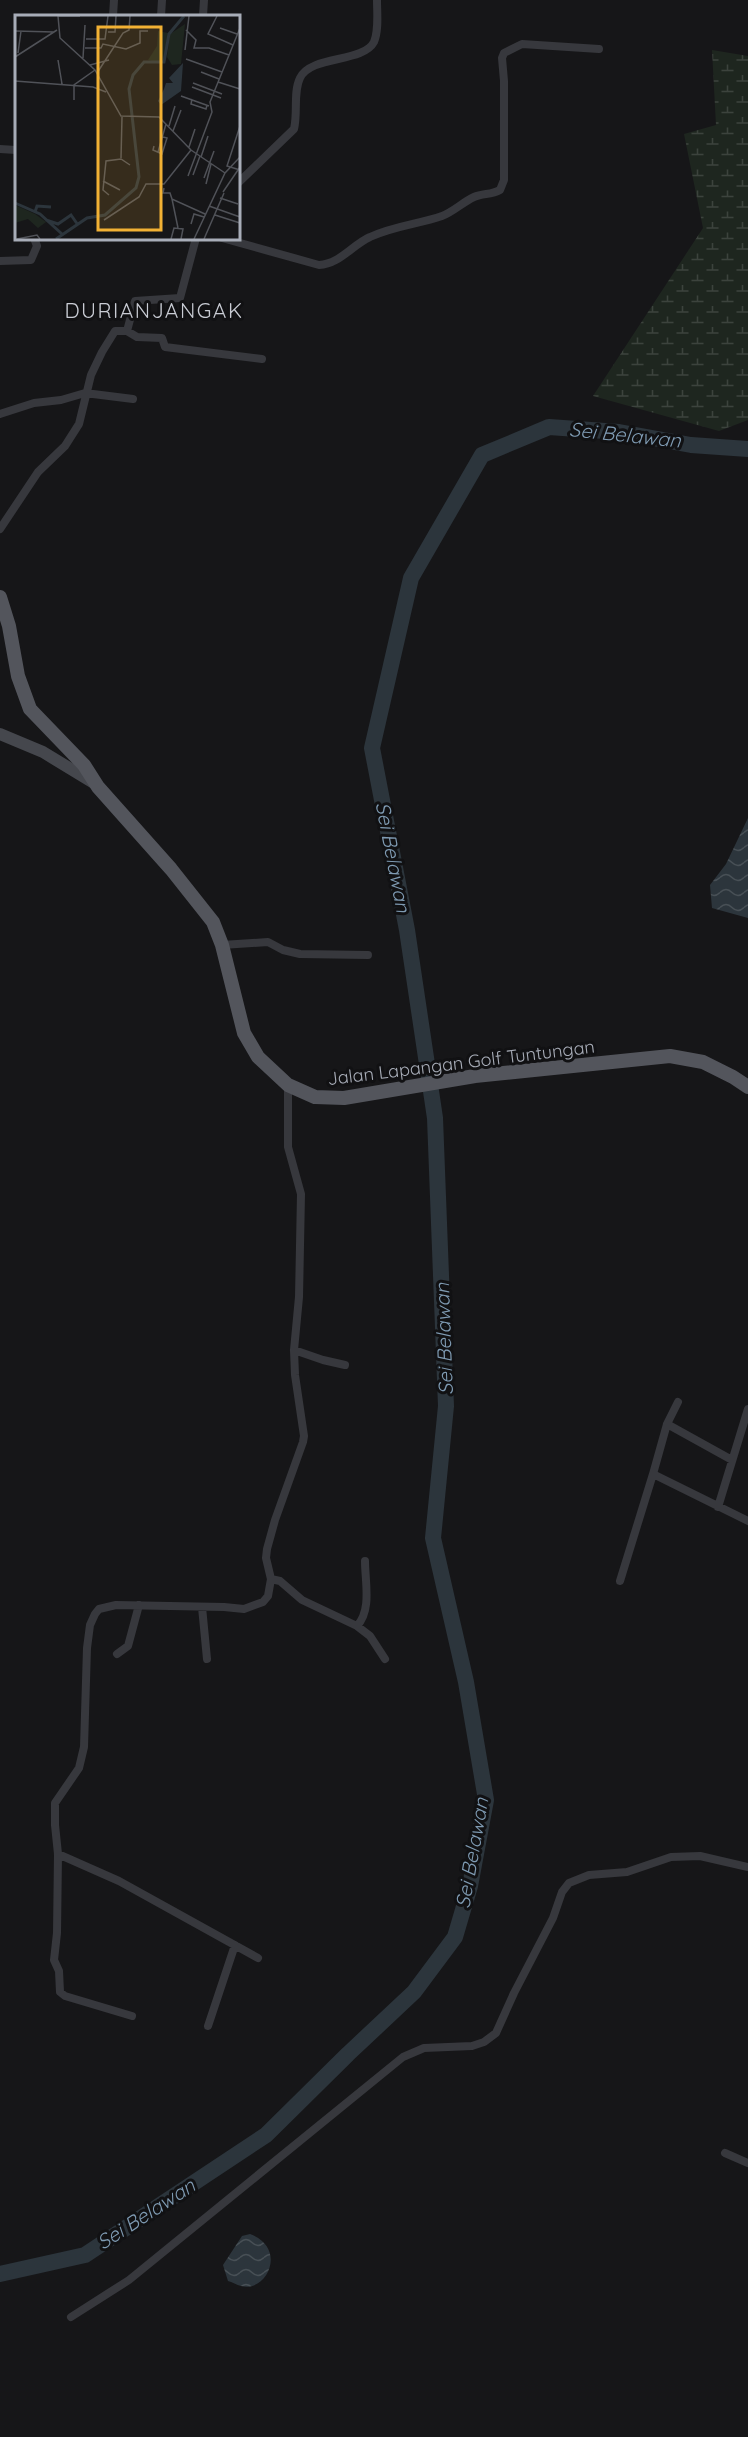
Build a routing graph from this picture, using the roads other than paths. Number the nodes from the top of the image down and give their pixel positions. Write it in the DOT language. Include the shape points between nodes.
graph roads {
  1 [pos="114,0"];
  2 [pos="162,0"];
  3 [pos="204,0"];
  4 [pos="377,0"];
  5 [pos="113,15"];
  6 [pos="161,15"];
  7 [pos="203,15"];
  8 [pos="599,49"];
  9 [pos="0,149"];
  10 [pos="15,150"];
  11 [pos="240,181"];
  12 [pos="35,240"];
  13 [pos="195,240"];
  14 [pos="229,240"];
  15 [pos="0,261"];
  16 [pos="127,331"];
  17 [pos="262,359"];
  18 [pos="85,393"];
  19 [pos="133,399"];
  20 [pos="0,414"];
  21 [pos="0,529"];
  22 [pos="0,597"];
  23 [pos="0,734"];
  24 [pos="98,787"];
  25 [pos="222,945"];
  26 [pos="368,955"];
  27 [pos="288,1084"];
  28 [pos="748,1088"];
  29 [pos="294,1350"];
  30 [pos="345,1365"];
  31 [pos="678,1402"];
  32 [pos="748,1409"];
  33 [pos="667,1424"];
  34 [pos="732,1460"];
  35 [pos="653,1474"];
  36 [pos="718,1507"];
  37 [pos="748,1521"];
  38 [pos="365,1561"];
  39 [pos="271,1579"];
  40 [pos="620,1581"];
  41 [pos="139,1605"];
  42 [pos="202,1607"];
  43 [pos="357,1626"];
  44 [pos="117,1654"];
  45 [pos="207,1659"];
  46 [pos="385,1659"];
  47 [pos="58,1854"];
  48 [pos="748,1867"];
  49 [pos="235,1945"];
  50 [pos="258,1959"];
  51 [pos="132,2016"];
  52 [pos="208,2026"];
  53 [pos="725,2153"];
  54 [pos="748,2163"];
  55 [pos="71,2317"];
  1 -- 5 [label="street"];
  2 -- 6 [label="street"];
  3 -- 7 [label="street"];
  4 -- 11 [label="street" via="373,44 309,68 300,76 294,129"];
  8 -- 14 [label="street" via="522,44 504,53 504,180 495,193 475,197 446,215 373,235 328,265"];
  9 -- 10 [label="street"];
  12 -- 15 [label="street" via="37,246 31,260"];
  13 -- 16 [label="street" via="180,298 135,301"];
  16 -- 17 [label="street" via="137,337 162,338 165,347"];
  16 -- 18 [label="street" via="118,330 112,335"];
  18 -- 19 [label="street"];
  18 -- 20 [label="street"];
  18 -- 21 [label="street" via="79,424 38,472"];
  22 -- 24 [label="main road" via="18,676 30,709 84,765"];
  23 -- 24 [label="street, Jalan Lapangan Golf Tuntungan" via="42,752"];
  24 -- 25 [label="main road, Jalan Lapangan Golf Tuntungan" via="206,912"];
  25 -- 26 [label="street" via="268,942 300,954"];
  25 -- 27 [label="main road, Jalan Lapangan Golf Tuntungan" via="244,1033 258,1057"];
  27 -- 28 [label="main road, Jalan Lapangan Golf Tuntungan" via="324,1099 344,1098 475,1076 670,1056 703,1062"];
  27 -- 29 [label="street" via="288,1147 301,1194"];
  29 -- 30 [label="street"];
  29 -- 39 [label="street" via="303,1442 267,1550"];
  31 -- 33 [label="street"];
  32 -- 34 [label="street"];
  33 -- 34 [label="street"];
  33 -- 35 [label="street"];
  34 -- 36 [label="street"];
  35 -- 36 [label="street"];
  35 -- 40 [label="street"];
  36 -- 37 [label="street"];
  38 -- 43 [label="street" via="366,1608"];
  39 -- 42 [label="street" via="268,1596 255,1607"];
  39 -- 43 [label="street" via="280,1581 302,1600"];
  41 -- 42 [label="street"];
  41 -- 44 [label="street" via="128,1646"];
  41 -- 47 [label="street" via="99,1609 90,1625 84,1747 79,1768 55,1803"];
  42 -- 45 [label="street"];
  43 -- 46 [label="street" via="370,1636"];
  47 -- 49 [label="street" via="119,1881"];
  47 -- 51 [label="street" via="54,1960 60,1992"];
  48 -- 55 [label="street" via="700,1856 671,1857 627,1872 589,1875 569,1883 496,2033 462,2048 423,2048 403,2057 129,2280"];
  49 -- 50 [label="street"];
  49 -- 52 [label="street"];
  53 -- 54 [label="street"];
}
